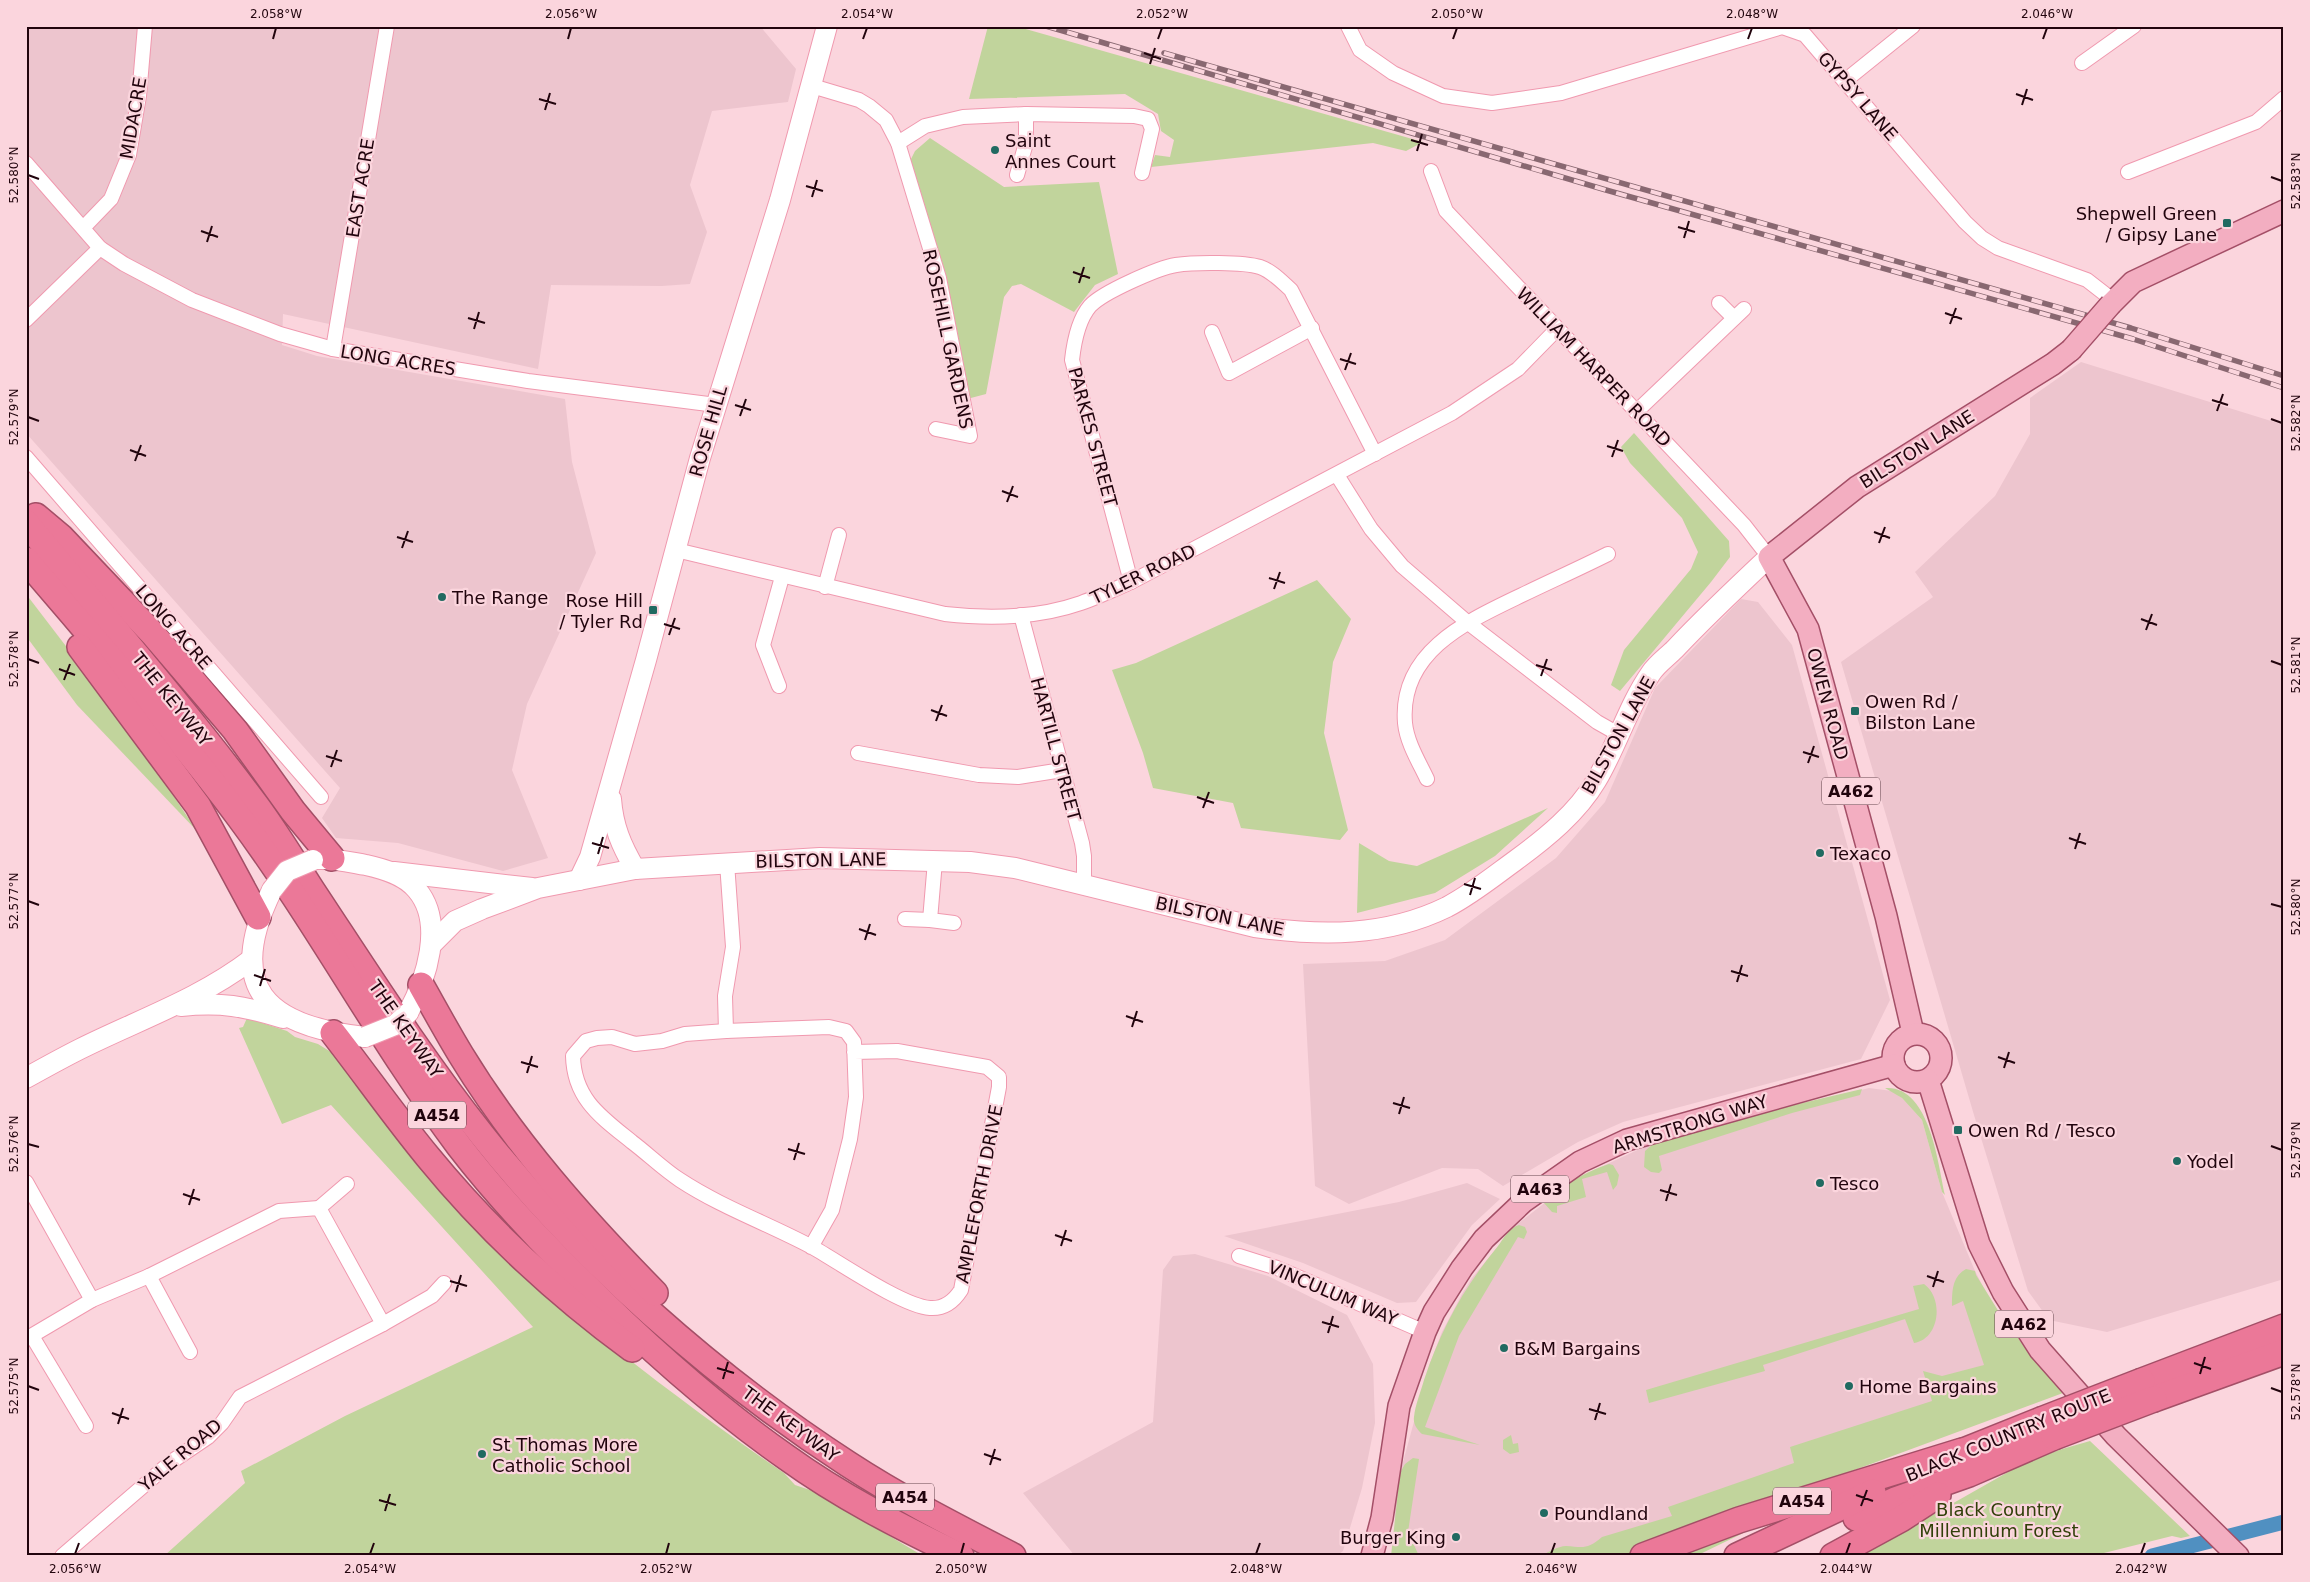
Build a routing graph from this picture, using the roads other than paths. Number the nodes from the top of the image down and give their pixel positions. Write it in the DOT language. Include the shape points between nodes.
graph roads {
  1 [pos="145,26"];
  2 [pos="387,26"];
  3 [pos="827,26"];
  4 [pos="1348,26"];
  5 [pos="1913,26"];
  6 [pos="2134,26"];
  7 [pos="1741,32"];
  8 [pos="2082,63"];
  9 [pos="1846,80"];
  10 [pos="812,86"];
  11 [pos="2284,98"];
  12 [pos="1026,114"];
  13 [pos="898,143"];
  14 [pos="26,163"];
  15 [pos="1431,171"];
  16 [pos="2128,172"];
  17 [pos="1142,173"];
  18 [pos="1017,175"];
  19 [pos="2284,211"];
  20 [pos="84,227"];
  21 [pos="100,248"];
  22 [pos="2112,302"];
  23 [pos="1719,303"];
  24 [pos="26,320"];
  25 [pos="1312,328"];
  26 [pos="1557,329"];
  27 [pos="1212,332"];
  28 [pos="333,349"];
  29 [pos="716,405"];
  30 [pos="1636,412"];
  31 [pos="936,429"];
  32 [pos="1374,454"];
  33 [pos="26,457"];
  34 [pos="1337,475"];
  35 [pos="26,508"];
  36 [pos="26,524"];
  37 [pos="839,535"];
  38 [pos="676,550"];
  39 [pos="1608,554"];
  40 [pos="1769,557"];
  41 [pos="26,560"];
  42 [pos="26,574"];
  43 [pos="782,577"];
  44 [pos="1131,582"];
  45 [pos="825,587"];
  46 [pos="1021,615"];
  47 [pos="1467,622"];
  48 [pos="779,686"];
  49 [pos="1620,736"];
  50 [pos="858,753"];
  51 [pos="1062,770"];
  52 [pos="612,778"];
  53 [pos="1427,780"];
  54 [pos="321,797"];
  55 [pos="323,859"];
  56 [pos="935,860"];
  57 [pos="727,863"];
  58 [pos="635,869"];
  59 [pos="390,871"];
  60 [pos="579,880"];
  61 [pos="1084,884"];
  62 [pos="538,888"];
  63 [pos="258,918"];
  64 [pos="905,919"];
  65 [pos="930,920"];
  66 [pos="954,923"];
  67 [pos="431,945"];
  68 [pos="252,959"];
  69 [pos="421,985"];
  70 [pos="169,1008"];
  71 [pos="292,1021"];
  72 [pos="726,1031"];
  73 [pos="333,1033"];
  74 [pos="1914,1033"];
  75 [pos="854,1052"];
  76 [pos="1894,1065"];
  77 [pos="26,1078"];
  78 [pos="1928,1080"];
  79 [pos="26,1182"];
  80 [pos="347,1184"];
  81 [pos="319,1208"];
  82 [pos="812,1247"];
  83 [pos="1239,1256"];
  84 [pos="149,1276"];
  85 [pos="444,1283"];
  86 [pos="92,1300"];
  87 [pos="383,1324"];
  88 [pos="2284,1327"];
  89 [pos="1425,1332"];
  90 [pos="29,1337"];
  91 [pos="190,1352"];
  92 [pos="2284,1352"];
  93 [pos="2148,1390"];
  94 [pos="86,1426"];
  95 [pos="2048,1429"];
  96 [pos="800,1432"];
  97 [pos="765,1442"];
  98 [pos="1962,1451"];
  99 [pos="1969,1474"];
  100 [pos="1382,1518"];
  101 [pos="62,1556"];
  102 [pos="961,1556"];
  103 [pos="1013,1556"];
  104 [pos="1372,1556"];
  105 [pos="1382,1556"];
  106 [pos="1643,1556"];
  107 [pos="1737,1556"];
  108 [pos="1772,1556"];
  109 [pos="1833,1556"];
  110 [pos="2238,1556"];
  1 -- 20 [label="street, MIDACRE" via="140,96 129,155 111,199"];
  2 -- 28 [label="street, EAST ACRE"];
  3 -- 10 [label="main road, ROSE HILL"];
  4 -- 7 [label="street, GYPSY LANE" via="1360,50 1393,73 1443,96 1492,103 1561,92 1665,63"];
  5 -- 9 [label="street"];
  6 -- 8 [label="street"];
  7 -- 9 [label="street, GYPSY LANE" via="1782,27 1806,35"];
  9 -- 22 [label="street, GYPSY LANE" via="1982,238 1998,248 2087,280"];
  10 -- 13 [label="street, ROSEHILL GARDENS" via="869,106 886,120"];
  10 -- 29 [label="main road, ROSE HILL"];
  11 -- 16 [label="street" via="2256,122"];
  12 -- 13 [label="street" via="963,117 925,126"];
  12 -- 17 [label="street" via="1148,119 1152,138"];
  12 -- 18 [label="street" via="1026,144"];
  13 -- 31 [label="street, ROSEHILL GARDENS" via="939,278 970,436"];
  14 -- 20 [label="street, LONG ACRES"];
  15 -- 26 [label="street, WILLIAM HARPER ROAD" via="1446,211"];
  19 -- 22 [label="main road, BILSTON LANE" via="2133,282"];
  20 -- 21 [label="street, LONG ACRES"];
  21 -- 24 [label="street"];
  21 -- 28 [label="street, LONG ACRES" via="192,300 280,334"];
  22 -- 40 [label="main road, BILSTON LANE, bridge" via="2071,350 2053,364 1857,487"];
  23 -- 30 [label="street" via="1739,313"];
  25 -- 27 [label="street" via="1229,373"];
  25 -- 32 [label="street, PARKES STREET"];
  25 -- 44 [label="street, PARKES STREET" via="1292,290 1260,267 1199,263 1174,265 1114,289 1090,306 1075,336 1072,360"];
  26 -- 30 [label="street, WILLIAM HARPER ROAD"];
  26 -- 32 [label="street, TYLER ROAD" via="1518,369 1485,393"];
  28 -- 29 [label="street, LONG ACRES" via="528,381"];
  29 -- 38 [label="main road, ROSE HILL"];
  30 -- 40 [label="street, WILLIAM HARPER ROAD" via="1744,525"];
  32 -- 34 [label="street, TYLER ROAD"];
  33 -- 54 [label="street, LONG ACRE"];
  34 -- 44 [label="street, TYLER ROAD"];
  34 -- 47 [label="street" via="1390,554"];
  35 -- 55 [label="highway" via="60,537 153,634 235,730 309,831"];
  36 -- 96 [label="highway, THE KEYWAY / A454" via="204,737 259,808 418,1050 522,1183 569,1234 664,1323 758,1403"];
  37 -- 45 [label="street"];
  38 -- 43 [label="street, TYLER ROAD"];
  38 -- 52 [label="main road, ROSE HILL"];
  39 -- 47 [label="street"];
  40 -- 49 [label="main road, BILSTON LANE" via="1652,672 1634,701"];
  40 -- 74 [label="main road, OWEN ROAD / A462" via="1808,629 1886,916"];
  41 -- 97 [label="highway, THE KEYWAY / A454" via="156,712 239,817 416,1086 502,1200 608,1308 667,1362"];
  42 -- 63 [label="highway" via="198,806"];
  43 -- 45 [label="street, TYLER ROAD"];
  43 -- 48 [label="street" via="763,645"];
  44 -- 46 [label="street, TYLER ROAD" via="1081,603"];
  45 -- 46 [label="street, TYLER ROAD" via="945,614"];
  46 -- 51 [label="street, HARTILL STREET"];
  47 -- 49 [label="street" via="1597,722"];
  47 -- 53 [label="street" via="1437,644 1418,667 1408,690 1404,710 1408,737"];
  49 -- 61 [label="main road, BILSTON LANE" via="1587,794 1556,828 1463,897 1401,924 1368,932 1294,932 1255,926"];
  50 -- 51 [label="street" via="979,775 1018,777"];
  51 -- 61 [label="street, HARTILL STREET" via="1084,856"];
  52 -- 58 [label="main road, ROSE HILL" via="613,824"];
  52 -- 60 [label="main road, ROSE HILL" via="590,857"];
  55 -- 59 [label="main road"];
  55 -- 63 [label="main road, bridge" via="287,872 272,890"];
  56 -- 57 [label="main road, BILSTON LANE" via="820,858"];
  56 -- 61 [label="main road, BILSTON LANE" via="1015,868"];
  56 -- 65 [label="street"];
  57 -- 58 [label="main road, BILSTON LANE"];
  57 -- 72 [label="street" via="733,947 725,996"];
  58 -- 60 [label="main road, BILSTON LANE"];
  59 -- 62 [label="main road"];
  59 -- 67 [label="main road" via="417,890 427,909"];
  60 -- 62 [label="main road, BILSTON LANE"];
  62 -- 67 [label="main road" via="456,921"];
  63 -- 68 [label="main road"];
  64 -- 65 [label="street"];
  65 -- 66 [label="street"];
  67 -- 69 [label="main road"];
  68 -- 70 [label="main road" via="229,976"];
  68 -- 71 [label="main road" via="254,982 275,1009"];
  69 -- 73 [label="main road, bridge" via="408,1013 395,1025 365,1037"];
  69 -- 96 [label="highway" via="461,1055 511,1129 599,1236 687,1326"];
  70 -- 71 [label="main road" via="221,1004"];
  70 -- 77 [label="main road"];
  71 -- 73 [label="main road"];
  72 -- 75 [label="street" via="840,1028 852,1035"];
  72 -- 82 [label="street" via="685,1034 635,1044 612,1037 597,1038 586,1042 573,1056 573,1073 595,1112 680,1180 736,1212"];
  73 -- 97 [label="highway" via="428,1157 487,1223 581,1311"];
  74 -- 76 [label="main road" via="1896,1044"];
  74 -- 78 [label="main road" via="1934,1040 1942,1054 1938,1072"];
  75 -- 82 [label="street" via="856,1097 848,1148 832,1210"];
  75 -- 82 [label="street, AMPLEFORTH DRIVE" via="897,1051 988,1067 999,1077 962,1290 948,1304 930,1308 908,1301"];
  76 -- 78 [label="main road" via="1906,1080 1915,1083"];
  76 -- 89 [label="main road, ARMSTRONG WAY / A463" via="1627,1140 1580,1162 1528,1197 1484,1239 1434,1312"];
  78 -- 110 [label="main road, A462" via="1979,1244 2003,1292 2040,1350 2116,1436"];
  79 -- 86 [label="street"];
  80 -- 81 [label="street"];
  81 -- 84 [label="street" via="279,1211"];
  81 -- 87 [label="street"];
  83 -- 89 [label="street, VINCULUM WAY" via="1277,1268"];
  84 -- 86 [label="street"];
  84 -- 91 [label="street"];
  85 -- 87 [label="street, YALE ROAD" via="432,1296"];
  86 -- 90 [label="street"];
  87 -- 101 [label="street, YALE ROAD" via="240,1397 208,1437 171,1462"];
  88 -- 93 [label="highway, BLACK COUNTRY ROUTE / A454"];
  89 -- 100 [label="main road, ARMSTRONG WAY / A463" via="1399,1406"];
  90 -- 94 [label="street"];
  92 -- 93 [label="highway, BLACK COUNTRY ROUTE / A454"];
  93 -- 95 [label="highway, BLACK COUNTRY ROUTE / A454, bridge"];
  95 -- 98 [label="highway, BLACK COUNTRY ROUTE / A454"];
  95 -- 99 [label="highway, BLACK COUNTRY ROUTE / A454"];
  96 -- 103 [label="highway, THE KEYWAY / A454" via="860,1471"];
  97 -- 102 [label="highway, THE KEYWAY / A454" via="861,1505"];
  98 -- 106 [label="highway, A454" via="1739,1520"];
  98 -- 107 [label="highway, BLACK COUNTRY ROUTE"];
  99 -- 108 [label="highway, BLACK COUNTRY ROUTE" via="1895,1500"];
  99 -- 109 [label="highway, A454" via="1901,1519"];
  100 -- 104 [label="main road, ARMSTRONG WAY"];
  100 -- 105 [label="main road, ARMSTRONG WAY"];
}
